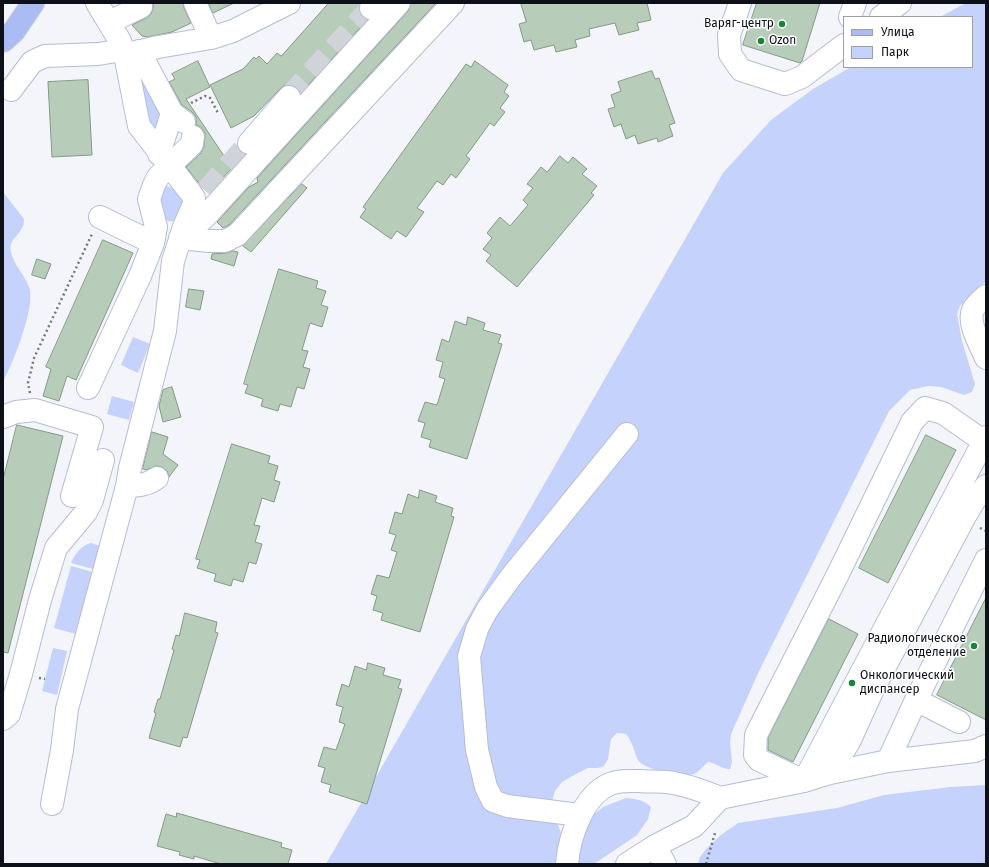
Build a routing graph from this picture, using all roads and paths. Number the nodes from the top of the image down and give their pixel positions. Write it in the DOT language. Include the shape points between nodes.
graph roads {
  1 [pos="33,3"];
  2 [pos="97,3"];
  3 [pos="195,3"];
  4 [pos="289,3"];
  5 [pos="399,3"];
  6 [pos="453,3"];
  7 [pos="740,3"];
  8 [pos="855,3"];
  9 [pos="900,3"];
  10 [pos="141,7"];
  11 [pos="850,16"];
  12 [pos="882,16"];
  13 [pos="109,22"];
  14 [pos="211,38"];
  15 [pos="3,41"];
  16 [pos="842,43"];
  17 [pos="129,52"];
  18 [pos="11,90"];
  19 [pos="289,97"];
  20 [pos="218,113"];
  21 [pos="183,124"];
  22 [pos="249,143"];
  23 [pos="164,160"];
  24 [pos="100,217"];
  25 [pos="180,238"];
  26 [pos="154,243"];
  27 [pos="173,261"];
  28 [pos="986,296"];
  29 [pos="986,358"];
  30 [pos="28,383"];
  31 [pos="3,417"];
  32 [pos="627,434"];
  33 [pos="985,439"];
  34 [pos="93,457"];
  35 [pos="129,477"];
  36 [pos="157,478"];
  37 [pos="986,486"];
  38 [pos="72,496"];
  39 [pos="986,560"];
  40 [pos="916,700"];
  41 [pos="3,719"];
  42 [pos="960,722"];
  43 [pos="986,746"];
  44 [pos="888,761"];
  45 [pos="830,773"];
  46 [pos="804,782"];
  47 [pos="720,798"];
  48 [pos="52,804"];
  49 [pos="580,816"];
  50 [pos="660,855"];
  51 [pos="567,864"];
  52 [pos="627,864"];
  1 -- 15 [label="main road" via="14,31"];
  2 -- 13 [label="street"];
  3 -- 14 [label="street"];
  4 -- 14 [label="street" via="233,31"];
  5 -- 25 [label="street" via="204,218"];
  6 -- 25 [label="street" via="237,235 225,241"];
  7 -- 16 [label="street" via="729,35 730,54 741,70 785,84 802,77"];
  8 -- 11 [label="street"];
  9 -- 12 [label="street"];
  10 -- 13 [label="street"];
  13 -- 17 [label="street"];
  14 -- 17 [label="street"];
  17 -- 18 [label="street" via="45,56 32,62"];
  17 -- 21 [label="street"];
  17 -- 23 [label="street" via="140,126"];
  19 -- 22 [label="street"];
  20 -- 21 [label="path" via="210,98 205,96"];
  21 -- 23 [label="street"];
  21 -- 23 [label="street" via="192,144"];
  23 -- 25 [label="street" via="198,191"];
  23 -- 26 [label="street" via="149,199 156,227"];
  24 -- 26 [label="street"];
  24 -- 30 [label="path" via="34,358"];
  25 -- 27 [label="street"];
  26 -- 27 [label="street" via="94,392 158,274"];
  27 -- 35 [label="street" via="165,331"];
  28 -- 29 [label="street" via="973,309 971,316 972,325"];
  31 -- 34 [label="street" via="16,412 35,410 92,427"];
  32 -- 49 [label="street" via="486,610 468,656 477,750 486,787 493,800 507,806"];
  33 -- 46 [label="street"];
  33 -- 46 [label="street" via="943,413 925,408 912,422 756,735 755,755 758,760"];
  34 -- 35 [label="street"];
  34 -- 38 [label="street"];
  34 -- 41 [label="street" via="92,500 86,512 56,548 9,714"];
  35 -- 36 [label="street" via="141,486"];
  35 -- 48 [label="street" via="75,709 62,750"];
  37 -- 45 [label="street" via="964,518 874,687 850,740"];
  39 -- 40 [label="street"];
  40 -- 42 [label="street"];
  40 -- 44 [label="street"];
  43 -- 44 [label="street" via="974,751"];
  44 -- 45 [label="street"];
  45 -- 46 [label="street"];
  46 -- 47 [label="street"];
  47 -- 49 [label="street" via="668,782 619,781 608,784 597,792"];
  47 -- 50 [label="street" via="694,826"];
  49 -- 51 [label="street"];
  50 -- 52 [label="street"];
}
